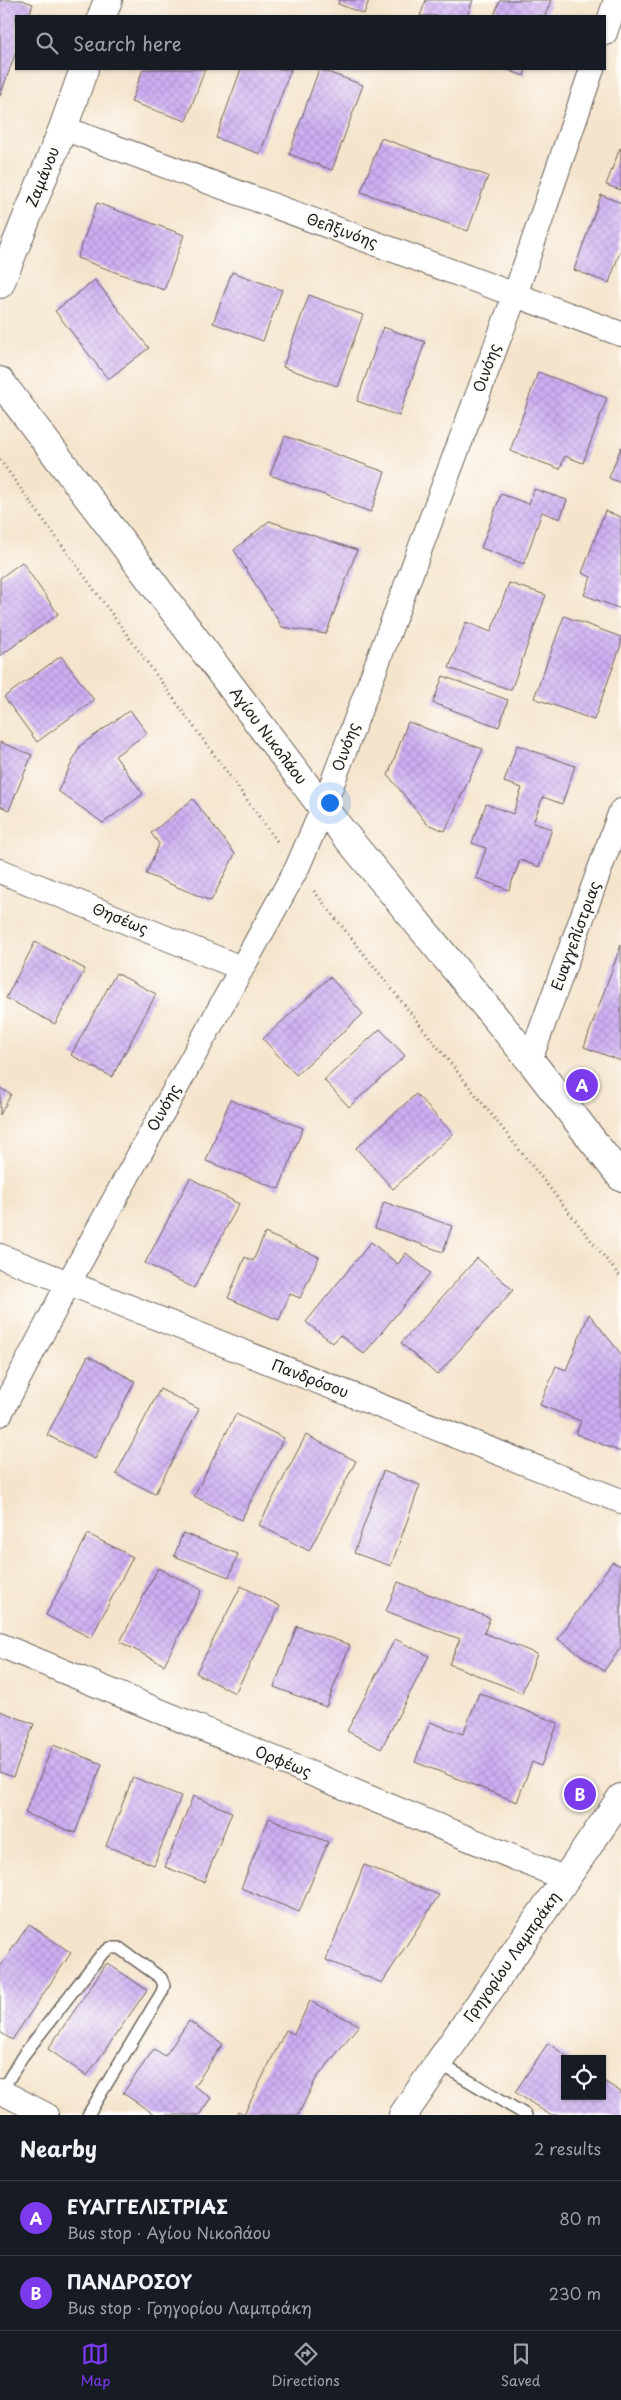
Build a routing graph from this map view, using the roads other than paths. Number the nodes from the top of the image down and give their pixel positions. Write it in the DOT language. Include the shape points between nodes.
graph roads {
  1 [pos="108,0"];
  2 [pos="616,0"];
  3 [pos="102,15"];
  4 [pos="606,30"];
  5 [pos="84,70"];
  6 [pos="592,70"];
  7 [pos="62,128"];
  8 [pos="0,284"];
  9 [pos="514,295"];
  10 [pos="621,334"];
  11 [pos="0,381"];
  12 [pos="323,808"];
  13 [pos="621,811"];
  14 [pos="0,871"];
  15 [pos="241,968"];
  16 [pos="530,1060"];
  17 [pos="621,1177"];
  18 [pos="0,1256"];
  19 [pos="68,1284"];
  20 [pos="0,1414"];
  21 [pos="621,1501"];
  22 [pos="0,1645"];
  23 [pos="621,1798"];
  24 [pos="566,1879"];
  25 [pos="439,2063"];
  26 [pos="0,2091"];
  27 [pos="46,2115"];
  28 [pos="88,2115"];
  29 [pos="403,2115"];
  30 [pos="526,2115"];
  1 -- 3 [label="street"];
  2 -- 4 [label="street"];
  5 -- 7 [label="street, Ζαμάνου"];
  6 -- 9 [label="street, Οινόης"];
  7 -- 8 [label="street, Ζαμάνου"];
  7 -- 9 [label="street, Θελξινόης"];
  9 -- 10 [label="street, Θελξινόης"];
  9 -- 12 [label="street, Οινόης"];
  11 -- 12 [label="street, Αγίου Νικολάου"];
  12 -- 15 [label="street, Οινόης" via="296,868"];
  12 -- 16 [label="street, Αγίου Νικολάου"];
  13 -- 16 [label="street, Ευαγγελίστριας"];
  14 -- 15 [label="street, Θησέως"];
  15 -- 19 [label="street, Οινόης"];
  16 -- 17 [label="street, Αγίου Νικολάου"];
  18 -- 19 [label="street, Πανδρόσου"];
  19 -- 20 [label="street, Οινόης"];
  19 -- 21 [label="street, Πανδρόσου"];
  22 -- 24 [label="street, Ορφέως"];
  23 -- 24 [label="street, Γρηγορίου Λαμπράκη"];
  24 -- 25 [label="street, Γρηγορίου Λαμπράκη"];
  25 -- 29 [label="street, Γρηγορίου Λαμπράκη"];
  25 -- 30 [label="lane"];
  26 -- 27 [label="street"];
  26 -- 28 [label="lane" via="22,2057 101,1955 110,1948 119,1948 161,1978 164,1985"];
}
